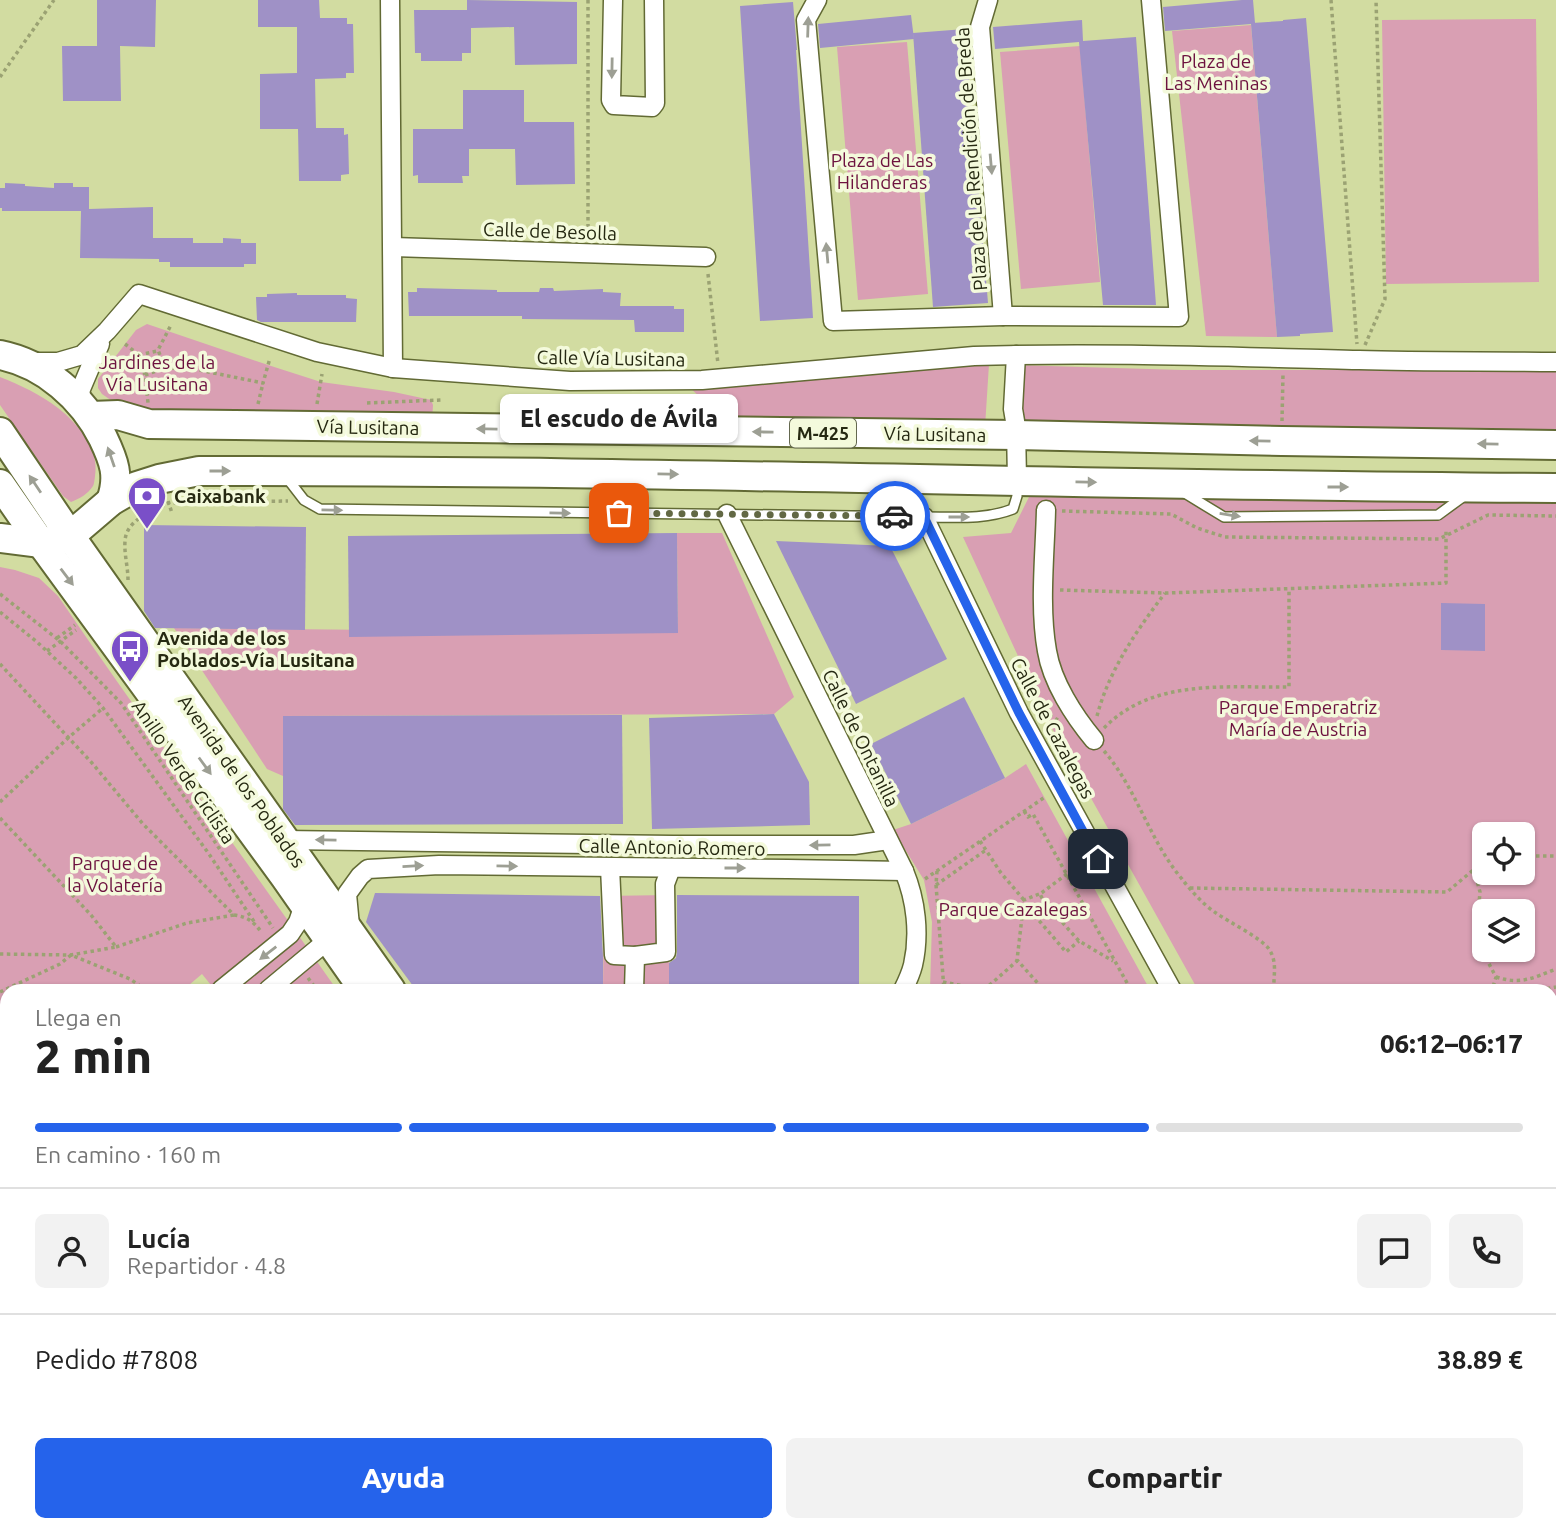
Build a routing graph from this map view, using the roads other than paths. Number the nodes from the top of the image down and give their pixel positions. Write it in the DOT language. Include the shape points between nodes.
graph roads {
  1 [pos="390,0"];
  2 [pos="613,0"];
  3 [pos="654,0"];
  4 [pos="817,0"];
  5 [pos="988,0"];
  6 [pos="1151,0"];
  7 [pos="393,247"];
  8 [pos="706,257"];
  9 [pos="1003,316"];
  10 [pos="107,331"];
  11 [pos="1016,355"];
  12 [pos="13,358"];
  13 [pos="1556,362"];
  14 [pos="393,368"];
  15 [pos="85,409"];
  16 [pos="0,432"];
  17 [pos="1016,435"];
  18 [pos="1556,445"];
  19 [pos="281,471"];
  20 [pos="1017,480"];
  21 [pos="0,484"];
  22 [pos="1556,488"];
  23 [pos="111,501"];
  24 [pos="1046,510"];
  25 [pos="727,514"];
  26 [pos="924,517"];
  27 [pos="70,536"];
  28 [pos="0,538"];
  29 [pos="41,543"];
  30 [pos="1094,740"];
  31 [pos="284,839"];
  32 [pos="888,840"];
  33 [pos="367,841"];
  34 [pos="610,867"];
  35 [pos="671,868"];
  36 [pos="368,869"];
  37 [pos="904,872"];
  38 [pos="304,905"];
  39 [pos="339,937"];
  40 [pos="635,956"];
  41 [pos="229,984"];
  42 [pos="275,984"];
  43 [pos="361,984"];
  44 [pos="385,984"];
  45 [pos="634,984"];
  46 [pos="905,984"];
  47 [pos="1169,984"];
  1 -- 7 [label="street"];
  2 -- 3 [label="street, one-way" via="611,100 614,105 652,107 656,103"];
  9 -- 4 [label="street, one-way" via="833,321 806,20"];
  5 -- 9 [label="street, Plaza de La Rendición de Breda, one-way" via="980,27"];
  6 -- 9 [label="street" via="1179,317"];
  7 -- 8 [label="street, Calle de Besolla"];
  7 -- 14 [label="street"];
  10 -- 12 [label="street, Calle Vía Lusitana" via="82,355 58,362"];
  10 -- 14 [label="street, Calle Vía Lusitana" via="139,294 317,352"];
  10 -- 15 [label="street, Calle Vía Lusitana" via="81,389"];
  11 -- 13 [label="street"];
  11 -- 14 [label="street, Calle Vía Lusitana" via="702,380 570,381"];
  11 -- 17 [label="street"];
  12 -- 15 [label="main road" via="62,385"];
  17 -- 15 [label="main road, Vía Lusitana / M-425, one-way" via="149,424"];
  23 -- 15 [label="main road, one-way" via="116,478 113,458"];
  27 -- 16 [label="main road, Avenida de los Poblados, one-way"];
  18 -- 17 [label="main road, Vía Lusitana / M-425, one-way"];
  17 -- 20 [label="street"];
  19 -- 20 [label="main road, M-425, one-way"];
  23 -- 19 [label="main road, M-425, one-way" via="137,486 199,471"];
  19 -- 25 [label="lane, one-way" via="304,500 320,509"];
  20 -- 22 [label="main road, M-425, one-way"];
  26 -- 20 [label="lane, one-way" via="1002,514 1013,509"];
  21 -- 29 [label="main road, Avenida de los Poblados"];
  23 -- 27 [label="main road, M-425"];
  24 -- 30 [label="street" via="1047,653 1065,699"];
  25 -- 26 [label="lane"];
  25 -- 32 [label="street, Calle de Ontanilla"];
  26 -- 47 [label="street, Calle de Cazalegas" via="1019,713"];
  27 -- 29 [label="main road, M-425"];
  27 -- 31 [label="main road, Avenida de los Poblados"];
  28 -- 29 [label="main road, M-425"];
  29 -- 38 [label="main road, Avenida de los Poblados, one-way"];
  33 -- 31 [label="street, Calle Antonio Romero, one-way"];
  31 -- 39 [label="main road, Avenida de los Poblados" via="332,908"];
  32 -- 33 [label="street, Calle Antonio Romero, one-way" via="789,846"];
  32 -- 37 [label="street, Calle de Ontanilla"];
  33 -- 36 [label="street"];
  34 -- 35 [label="street, Calle Antonio Romero"];
  36 -- 34 [label="street, Calle Antonio Romero, one-way"];
  34 -- 40 [label="street" via="614,955"];
  35 -- 37 [label="street, Calle Antonio Romero, one-way"];
  35 -- 40 [label="street" via="665,884 666,952"];
  36 -- 39 [label="street" via="347,894"];
  37 -- 46 [label="street, Calle de Ontanilla" via="912,890 917,928 913,965"];
  38 -- 39 [label="main road, Avenida de los Poblados"];
  38 -- 41 [label="street, one-way" via="283,941"];
  39 -- 42 [label="street"];
  39 -- 43 [label="main road, Avenida de los Poblados"];
  39 -- 44 [label="main road, Avenida de los Poblados"];
  40 -- 45 [label="street"];
}
